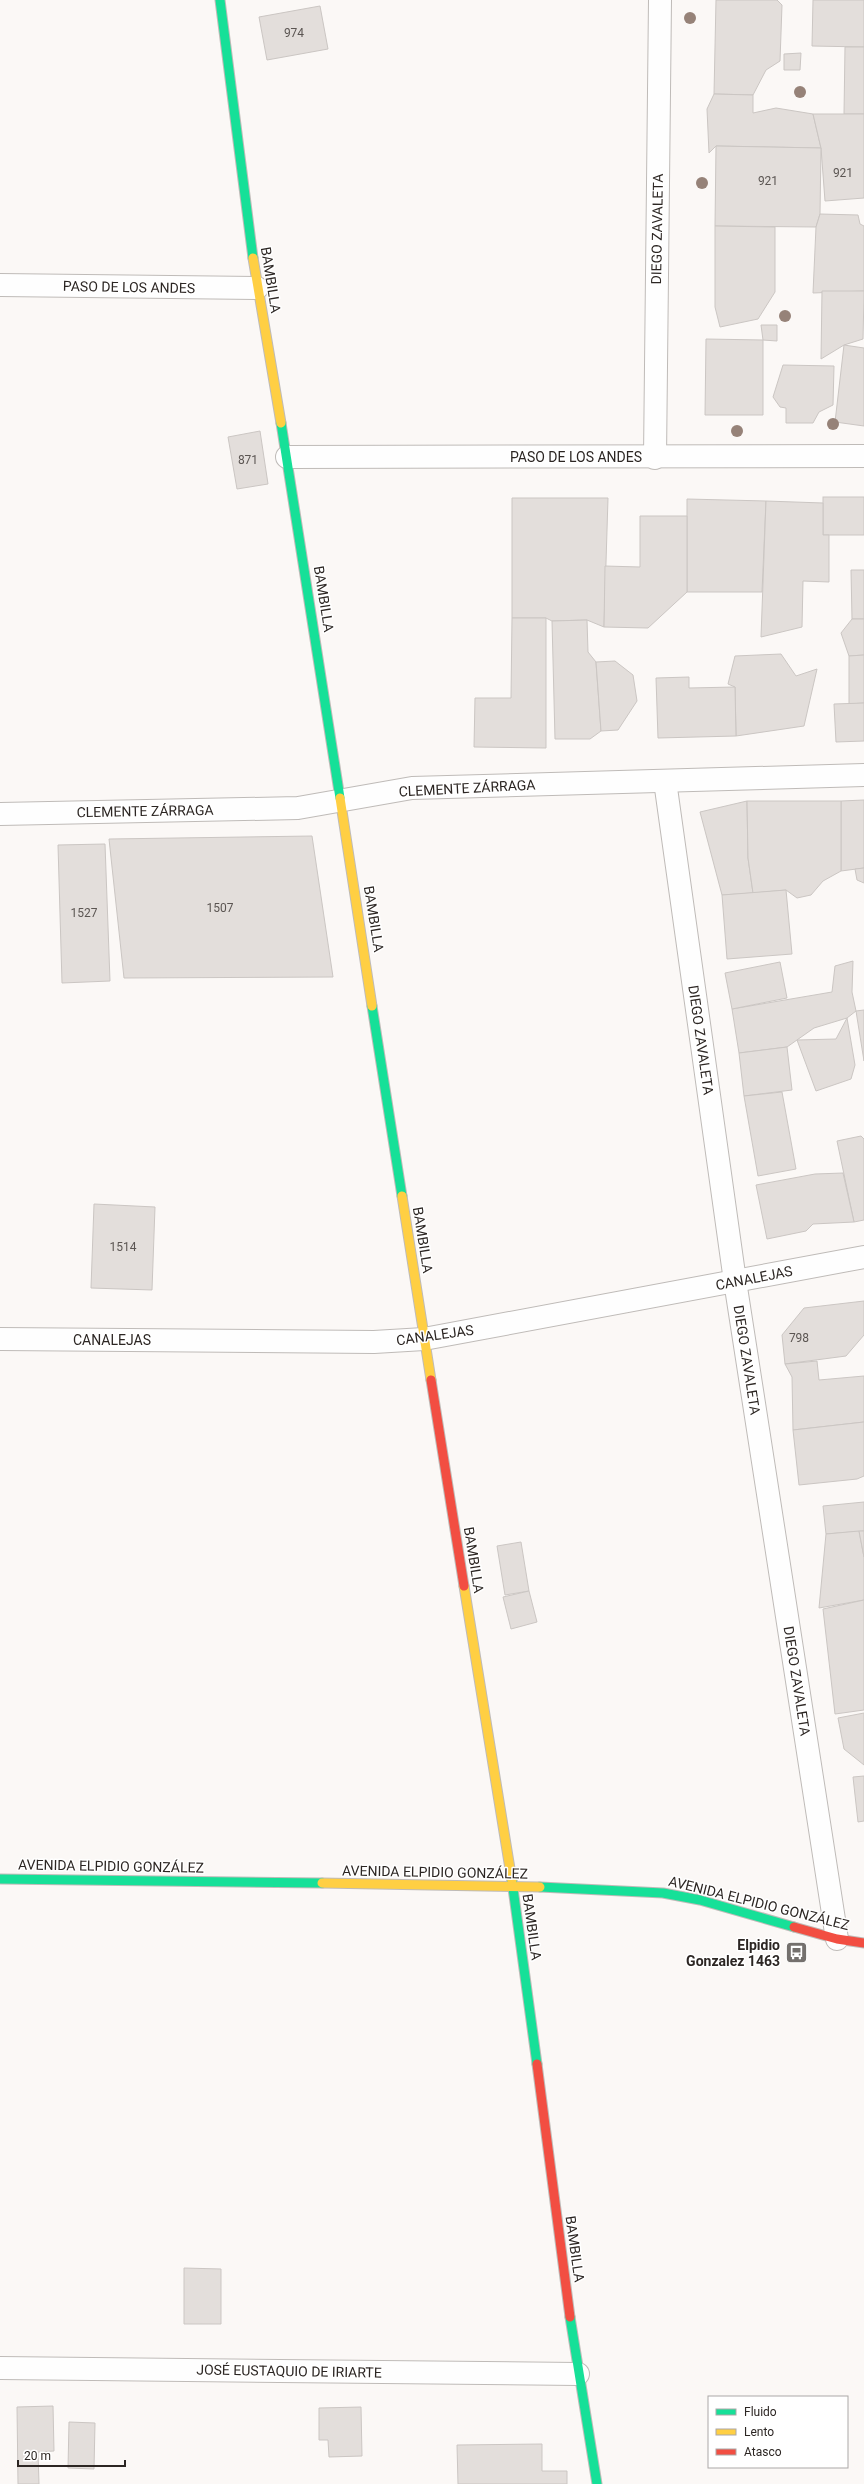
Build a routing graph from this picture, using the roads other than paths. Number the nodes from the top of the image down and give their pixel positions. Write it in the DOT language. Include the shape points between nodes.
graph roads {
  1 [pos="220,0"];
  2 [pos="660,0"];
  3 [pos="0,286"];
  4 [pos="257,288"];
  5 [pos="864,456"];
  6 [pos="287,457"];
  7 [pos="655,458"];
  8 [pos="864,775"];
  9 [pos="665,781"];
  10 [pos="342,802"];
  11 [pos="0,814"];
  12 [pos="864,1257"];
  13 [pos="735,1281"];
  14 [pos="0,1339"];
  15 [pos="424,1339"];
  16 [pos="0,1879"];
  17 [pos="512,1886"];
  18 [pos="837,1939"];
  19 [pos="864,1943"];
  20 [pos="0,2368"];
  21 [pos="578,2374"];
  22 [pos="597,2484"];
  1 -- 4 [label="street, BAMBILLA"];
  2 -- 7 [label="street, DIEGO ZAVALETA"];
  3 -- 4 [label="street, PASO DE LOS ANDES"];
  4 -- 6 [label="street, BAMBILLA"];
  5 -- 7 [label="street, PASO DE LOS ANDES"];
  6 -- 7 [label="street, PASO DE LOS ANDES"];
  6 -- 10 [label="street, BAMBILLA"];
  8 -- 9 [label="street, CLEMENTE ZÁRRAGA"];
  9 -- 10 [label="street, CLEMENTE ZÁRRAGA" via="412,788"];
  9 -- 13 [label="street, DIEGO ZAVALETA"];
  10 -- 11 [label="street, CLEMENTE ZÁRRAGA" via="298,808"];
  10 -- 15 [label="street, BAMBILLA"];
  12 -- 13 [label="street, CANALEJAS"];
  13 -- 15 [label="street, CANALEJAS"];
  13 -- 18 [label="street, DIEGO ZAVALETA"];
  14 -- 15 [label="street, CANALEJAS" via="366,1342"];
  15 -- 17 [label="street, BAMBILLA"];
  16 -- 17 [label="street, AVENIDA ELPIDIO GONZÁLEZ"];
  17 -- 18 [label="street, AVENIDA ELPIDIO GONZÁLEZ" via="663,1893 700,1900"];
  17 -- 21 [label="street, BAMBILLA"];
  18 -- 19 [label="street, AVENIDA ELPIDIO GONZÁLEZ"];
  20 -- 21 [label="street, JOSÉ EUSTAQUIO DE IRIARTE"];
  21 -- 22 [label="street, BAMBILLA"];
}
